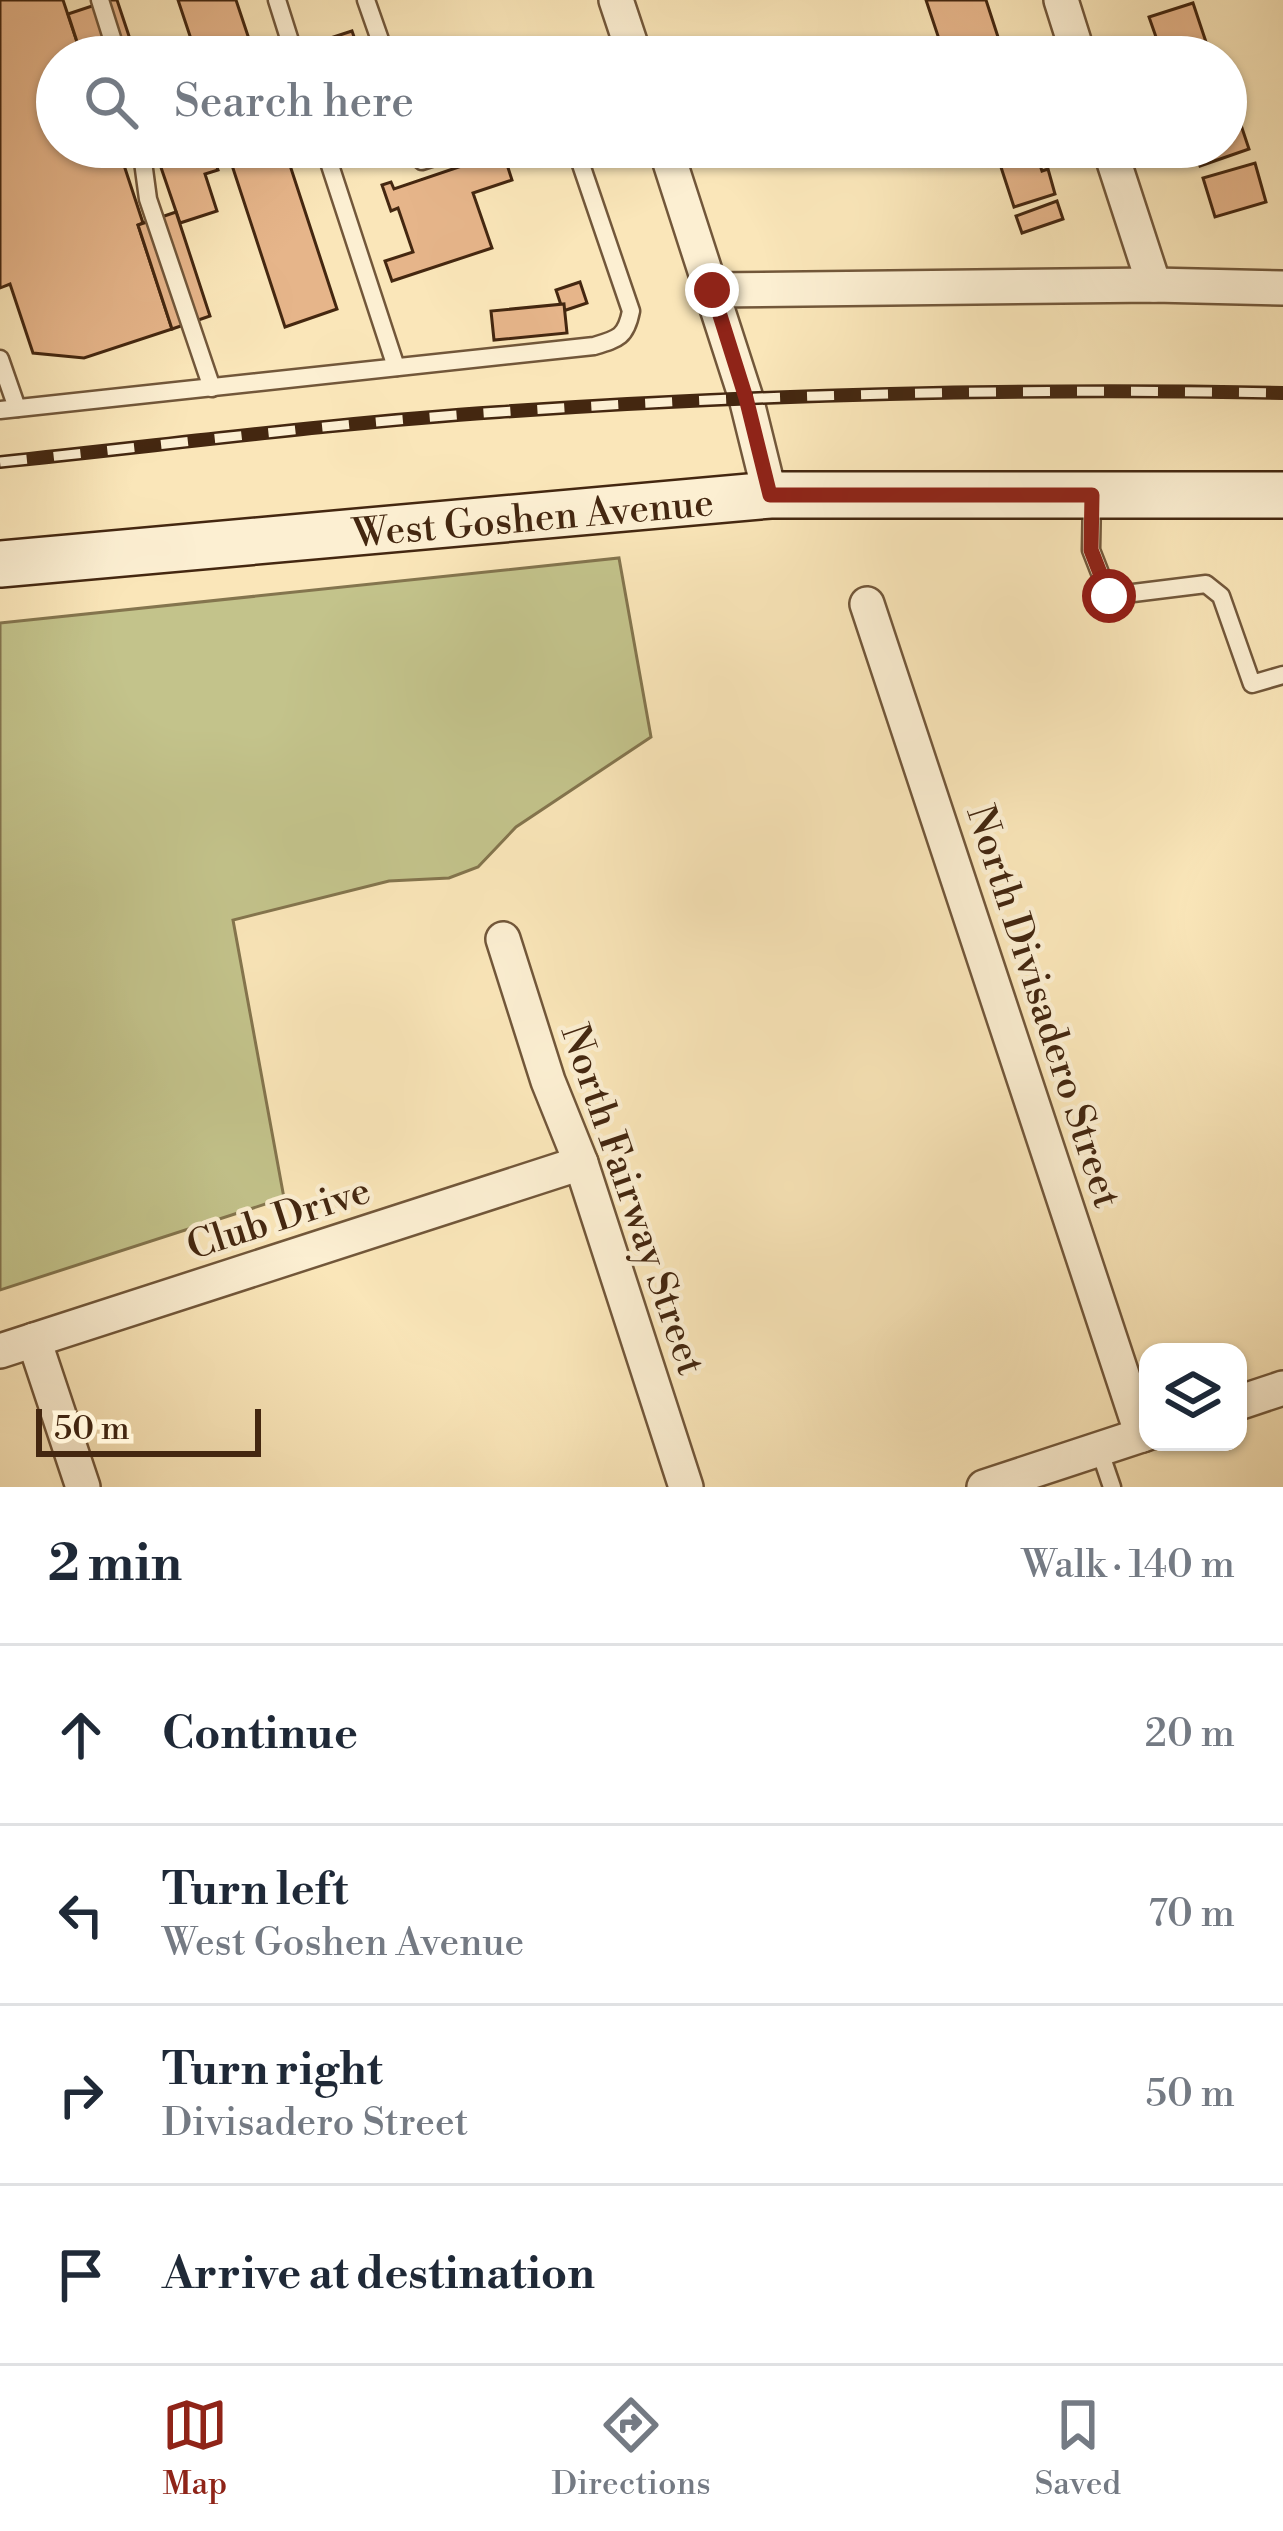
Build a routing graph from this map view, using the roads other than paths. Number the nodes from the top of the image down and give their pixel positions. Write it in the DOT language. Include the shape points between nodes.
graph roads {
  1 [pos="100,0"];
  2 [pos="277,0"];
  3 [pos="367,0"];
  4 [pos="616,0"];
  5 [pos="1061,0"];
  6 [pos="111,36"];
  7 [pos="288,36"];
  8 [pos="379,36"];
  9 [pos="628,36"];
  10 [pos="1072,36"];
  11 [pos="144,168"];
  12 [pos="331,168"];
  13 [pos="582,168"];
  14 [pos="672,168"];
  15 [pos="1116,168"];
  16 [pos="1154,285"];
  17 [pos="1283,288"];
  18 [pos="712,290"];
  19 [pos="0,359"];
  20 [pos="396,368"];
  21 [pos="212,388"];
  22 [pos="9,409"];
  23 [pos="770,495"];
  24 [pos="1092,495"];
  25 [pos="1283,495"];
  26 [pos="0,564"];
  27 [pos="867,604"];
  28 [pos="1283,675"];
  29 [pos="503,938"];
  30 [pos="581,1163"];
  31 [pos="34,1340"];
  32 [pos="0,1352"];
  33 [pos="1283,1388"];
  34 [pos="1247,1400"];
  35 [pos="1139,1416"];
  36 [pos="1139,1436"];
  37 [pos="1099,1449"];
  38 [pos="83,1487"];
  39 [pos="686,1487"];
  40 [pos="984,1487"];
  41 [pos="1112,1487"];
  1 -- 6 [label="lane"];
  2 -- 7 [label="lane"];
  3 -- 8 [label="lane"];
  4 -- 9 [label="street"];
  5 -- 10 [label="street"];
  11 -- 21 [label="lane"];
  12 -- 20 [label="lane"];
  13 -- 20 [label="lane" via="631,311 617,339"];
  14 -- 18 [label="street"];
  15 -- 16 [label="street"];
  16 -- 17 [label="street"];
  16 -- 18 [label="street"];
  18 -- 23 [label="street"];
  19 -- 22 [label="lane"];
  20 -- 21 [label="lane"];
  21 -- 22 [label="lane"];
  23 -- 24 [label="main road, West Goshen Avenue"];
  23 -- 26 [label="main road, West Goshen Avenue"];
  24 -- 25 [label="main road, West Goshen Avenue"];
  24 -- 28 [label="lane" via="1091,550 1109,596 1206,584 1222,596 1252,684"];
  27 -- 35 [label="street, North Divisadero Street"];
  29 -- 30 [label="street, North Fairway Street"];
  30 -- 31 [label="street, Club Drive"];
  30 -- 39 [label="street, North Fairway Street"];
  31 -- 32 [label="street, Club Drive"];
  31 -- 38 [label="street"];
  33 -- 34 [label="street"];
  36 -- 37 [label="street"];
  37 -- 40 [label="street"];
  37 -- 41 [label="lane"];
}
